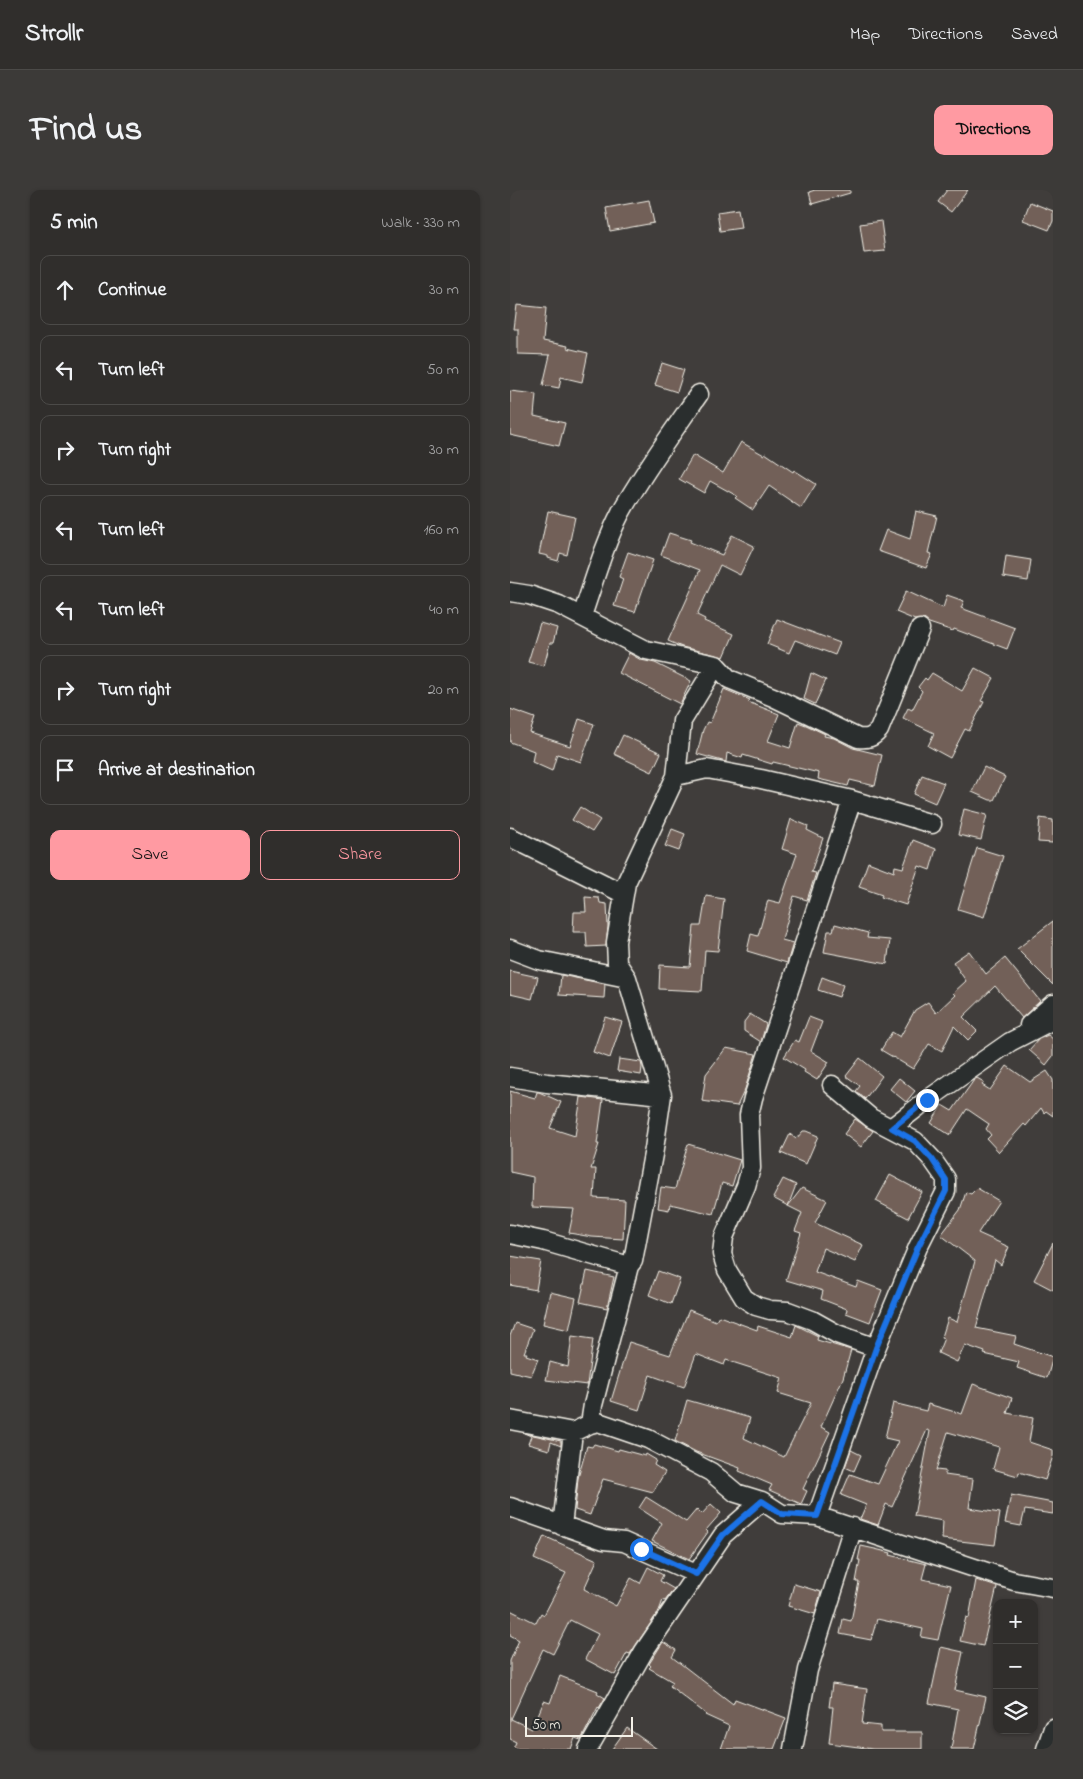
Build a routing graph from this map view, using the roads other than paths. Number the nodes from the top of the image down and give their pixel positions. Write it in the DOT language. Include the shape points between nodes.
graph roads {
  1 [pos="699,394"];
  2 [pos="510,592"];
  3 [pos="582,616"];
  4 [pos="920,629"];
  5 [pos="716,665"];
  6 [pos="676,776"];
  7 [pos="852,800"];
  8 [pos="932,824"];
  9 [pos="510,837"];
  10 [pos="624,894"];
  11 [pos="510,949"];
  12 [pos="627,978"];
  13 [pos="1053,1004"];
  14 [pos="1053,1020"];
  15 [pos="1010,1042"];
  16 [pos="510,1078"];
  17 [pos="832,1085"];
  18 [pos="662,1095"];
  19 [pos="892,1128"];
  20 [pos="510,1234"];
  21 [pos="629,1266"];
  22 [pos="876,1348"];
  23 [pos="510,1420"];
  24 [pos="590,1424"];
  25 [pos="573,1432"];
  26 [pos="762,1501"];
  27 [pos="510,1507"];
  28 [pos="817,1516"];
  29 [pos="562,1526"];
  30 [pos="853,1527"];
  31 [pos="696,1574"];
  32 [pos="1053,1588"];
  33 [pos="1053,1728"];
  34 [pos="588,1749"];
  35 [pos="793,1749"];
  36 [pos="1046,1749"];
  1 -- 3 [label="street" via="651,462 621,513"];
  2 -- 3 [label="street" via="559,605"];
  3 -- 5 [label="street" via="646,650"];
  4 -- 5 [label="street" via="879,730 867,739 858,738 728,679"];
  5 -- 6 [label="street" via="682,721"];
  6 -- 7 [label="street" via="707,769"];
  6 -- 10 [label="street" via="626,882"];
  7 -- 8 [label="street"];
  7 -- 22 [label="street" via="753,1098 749,1115 751,1168 724,1237 722,1254 727,1270 744,1298 756,1306 788,1311"];
  9 -- 10 [label="street"];
  10 -- 12 [label="street" via="616,942 617,963"];
  11 -- 12 [label="street" via="539,960"];
  12 -- 18 [label="street"];
  13 -- 15 [label="street"];
  14 -- 15 [label="street"];
  15 -- 19 [label="street"];
  16 -- 18 [label="street"];
  17 -- 19 [label="street" via="871,1118"];
  18 -- 21 [label="street" via="633,1261"];
  19 -- 22 [label="street" via="915,1141 932,1159 946,1180 946,1191 918,1247"];
  20 -- 21 [label="street"];
  21 -- 24 [label="street"];
  22 -- 28 [label="street"];
  23 -- 25 [label="street"];
  24 -- 25 [label="street"];
  24 -- 26 [label="street" via="598,1422 648,1440 711,1472 736,1494"];
  25 -- 29 [label="street"];
  26 -- 28 [label="street" via="782,1514"];
  26 -- 31 [label="street" via="723,1535"];
  27 -- 29 [label="street"];
  28 -- 30 [label="street"];
  29 -- 31 [label="street" via="604,1540 624,1542"];
  30 -- 32 [label="street" via="1014,1581"];
  30 -- 35 [label="street" via="808,1670"];
  31 -- 34 [label="street" via="644,1651"];
  33 -- 36 [label="street"];
}
